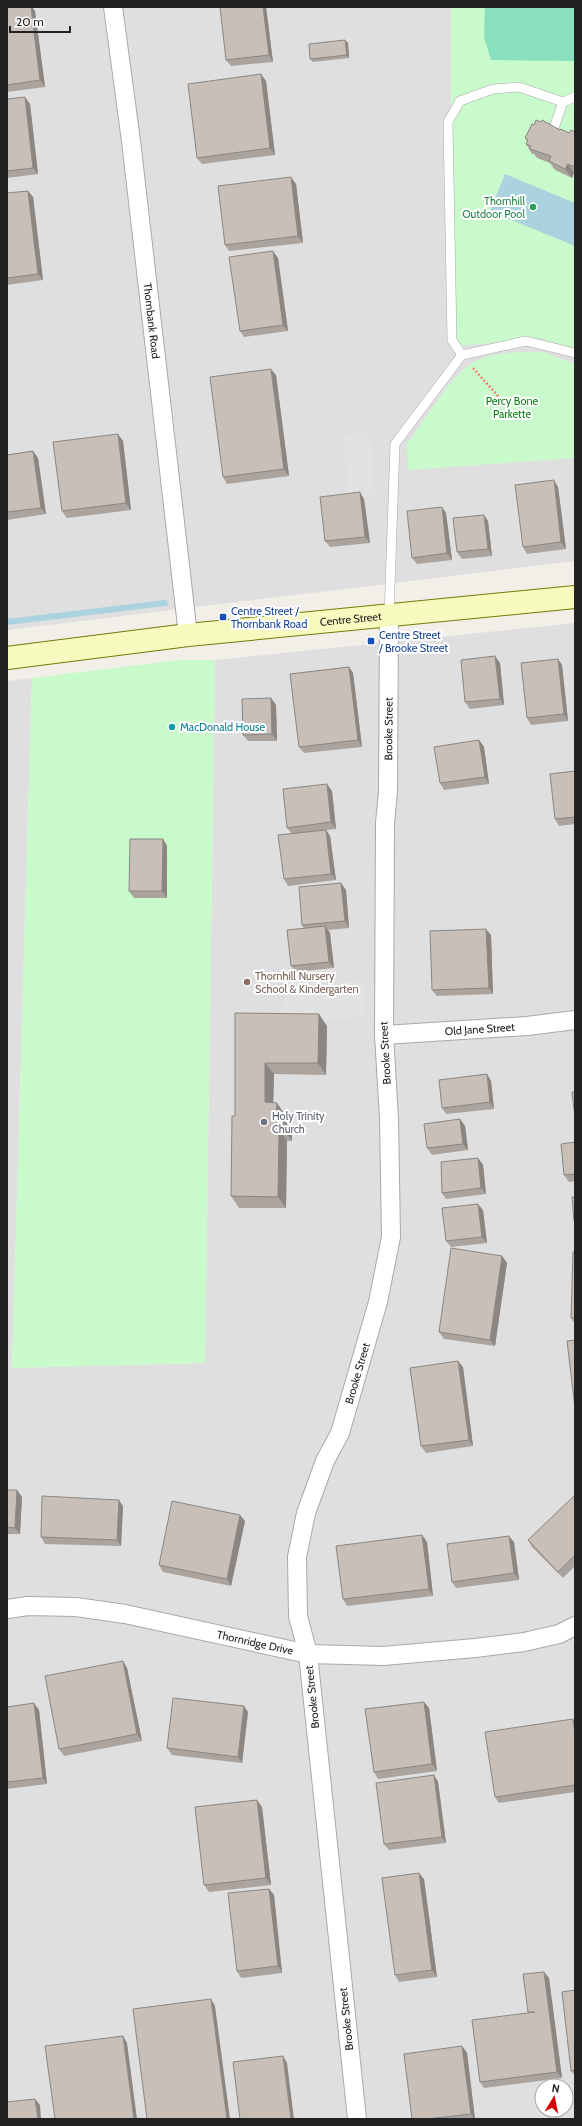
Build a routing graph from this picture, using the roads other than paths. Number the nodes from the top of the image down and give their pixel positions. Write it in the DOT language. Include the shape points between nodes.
graph roads {
  1 [pos="113,7"];
  2 [pos="575,97"];
  3 [pos="563,102"];
  4 [pos="555,125"];
  5 [pos="575,353"];
  6 [pos="462,355"];
  7 [pos="575,597"];
  8 [pos="389,617"];
  9 [pos="188,635"];
  10 [pos="7,658"];
  11 [pos="575,1020"];
  12 [pos="384,1035"];
  13 [pos="7,1609"];
  14 [pos="575,1626"];
  15 [pos="308,1654"];
  16 [pos="357,2119"];
  1 -- 9 [label="street, Thornbank Road"];
  2 -- 3 [label="lane"];
  3 -- 4 [label="lane"];
  3 -- 6 [label="lane" via="519,87 493,89 460,101 448,122 452,340"];
  5 -- 6 [label="lane" via="526,341"];
  6 -- 8 [label="lane" via="396,444"];
  7 -- 8 [label="main road, Centre Street"];
  8 -- 9 [label="main road, Centre Street"];
  8 -- 12 [label="street, Brooke Street"];
  9 -- 10 [label="main road, Centre Street"];
  11 -- 12 [label="street, Old Jane Street" via="528,1026"];
  12 -- 15 [label="street, Brooke Street" via="389,1119 390,1237 378,1302 340,1433 325,1461 306,1513 297,1557 298,1616"];
  13 -- 15 [label="street, Thornridge Drive" via="28,1606 76,1607 125,1614"];
  14 -- 15 [label="street, Thornridge Drive" via="560,1634 524,1642 475,1648 383,1656"];
  15 -- 16 [label="street, Brooke Street"];
}
